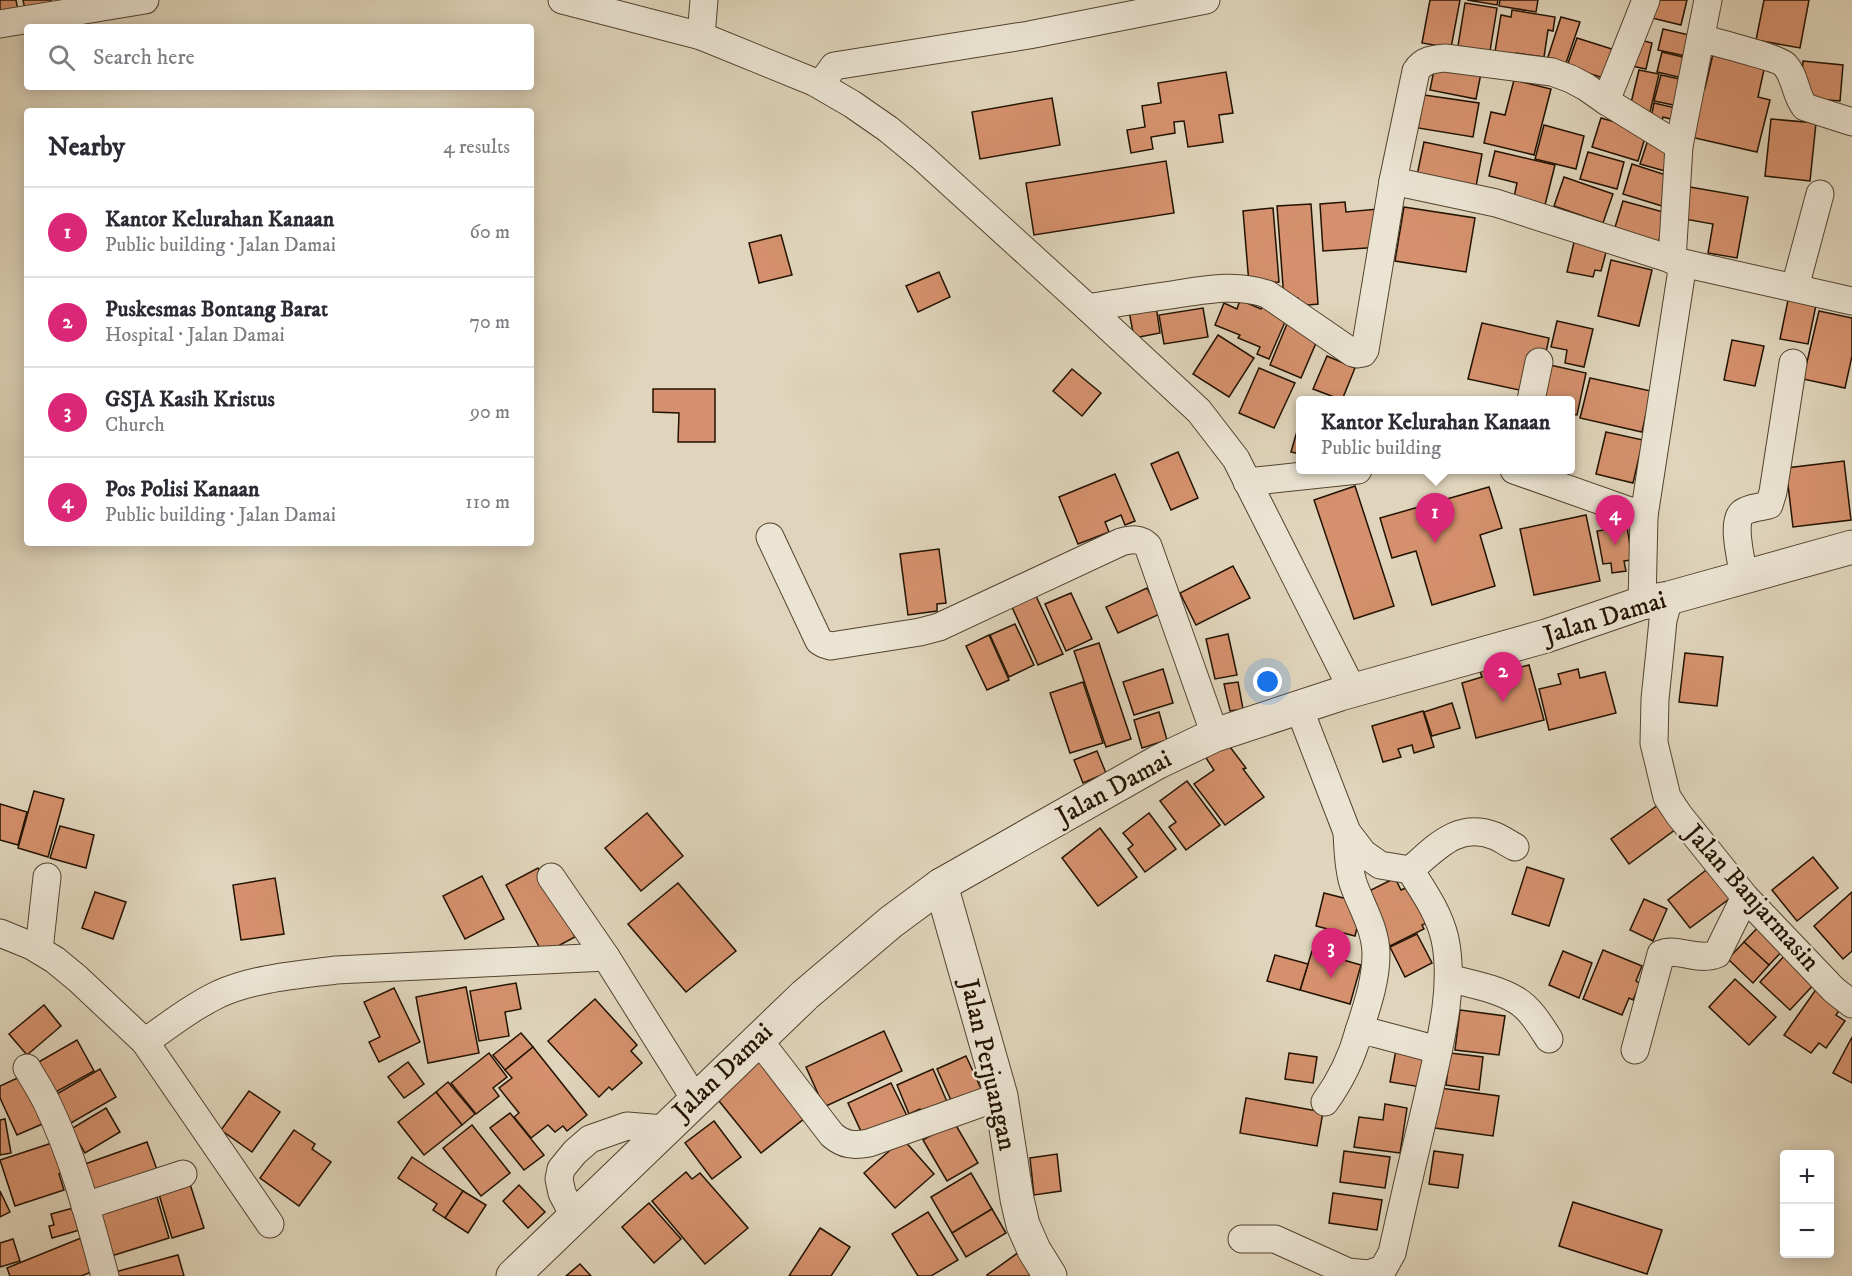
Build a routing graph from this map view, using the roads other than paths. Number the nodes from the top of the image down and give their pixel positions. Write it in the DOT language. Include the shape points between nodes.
graph roads {
  1 [pos="145,0"];
  2 [pos="562,0"];
  3 [pos="704,0"];
  4 [pos="1206,0"];
  5 [pos="1646,0"];
  6 [pos="1708,0"];
  7 [pos="0,24"];
  8 [pos="701,36"];
  9 [pos="1701,38"];
  10 [pos="820,85"];
  11 [pos="1606,101"];
  12 [pos="1852,123"];
  13 [pos="1679,146"];
  14 [pos="1393,181"];
  15 [pos="1820,194"];
  16 [pos="1677,262"];
  17 [pos="1795,287"];
  18 [pos="1852,301"];
  19 [pos="1088,308"];
  20 [pos="1539,362"];
  21 [pos="1793,363"];
  22 [pos="1532,396"];
  23 [pos="1321,474"];
  24 [pos="1527,474"];
  25 [pos="1246,482"];
  26 [pos="1644,516"];
  27 [pos="770,537"];
  28 [pos="1852,547"];
  29 [pos="1744,577"];
  30 [pos="1655,601"];
  31 [pos="1327,699"];
  32 [pos="1215,735"];
  33 [pos="1347,832"];
  34 [pos="1515,847"];
  35 [pos="1410,870"];
  36 [pos="551,877"];
  37 [pos="47,878"];
  38 [pos="941,885"];
  39 [pos="1745,897"];
  40 [pos="0,933"];
  41 [pos="39,950"];
  42 [pos="606,957"];
  43 [pos="1449,978"];
  44 [pos="1852,1004"];
  45 [pos="1359,1031"];
  46 [pos="758,1039"];
  47 [pos="1549,1039"];
  48 [pos="145,1042"];
  49 [pos="1438,1050"];
  50 [pos="1635,1050"];
  51 [pos="27,1068"];
  52 [pos="1001,1096"];
  53 [pos="695,1100"];
  54 [pos="1325,1102"];
  55 [pos="664,1129"];
  56 [pos="183,1174"];
  57 [pos="85,1206"];
  58 [pos="574,1216"];
  59 [pos="270,1224"];
  60 [pos="1242,1239"];
  61 [pos="105,1276"];
  62 [pos="513,1276"];
  63 [pos="1050,1276"];
  1 -- 7 [label="street"];
  2 -- 8 [label="street"];
  3 -- 8 [label="street"];
  4 -- 10 [label="street" via="1029,35 834,66"];
  5 -- 11 [label="street"];
  6 -- 9 [label="street"];
  8 -- 10 [label="street"];
  9 -- 12 [label="street" via="1781,62 1806,107"];
  9 -- 13 [label="street"];
  10 -- 19 [label="street" via="888,129 922,157"];
  11 -- 13 [label="street"];
  11 -- 14 [label="street" via="1552,72 1445,58 1426,61 1416,71"];
  13 -- 16 [label="street"];
  14 -- 16 [label="street" via="1496,203"];
  14 -- 19 [label="street" via="1363,353 1353,353 1267,294 1255,290 1213,289"];
  15 -- 17 [label="street"];
  16 -- 17 [label="street"];
  16 -- 26 [label="street"];
  17 -- 18 [label="street"];
  19 -- 25 [label="street" via="1199,411 1236,459"];
  20 -- 22 [label="street"];
  21 -- 29 [label="street" via="1769,505 1743,511 1738,518"];
  23 -- 25 [label="street"];
  24 -- 26 [label="street"];
  25 -- 31 [label="street"];
  26 -- 30 [label="street"];
  27 -- 32 [label="street" via="819,641 831,646 939,627 1121,542 1137,539 1148,546"];
  28 -- 29 [label="street, Jalan Damai"];
  29 -- 30 [label="street, Jalan Damai"];
  30 -- 31 [label="street, Jalan Damai"];
  30 -- 39 [label="street, Jalan Banjarmasin" via="1663,620 1654,744 1673,806"];
  31 -- 32 [label="street, Jalan Damai"];
  31 -- 33 [label="street"];
  32 -- 38 [label="street, Jalan Damai" via="1158,762"];
  33 -- 35 [label="street" via="1363,853 1380,865"];
  33 -- 45 [label="street" via="1353,882 1376,953 1372,991"];
  34 -- 35 [label="street" via="1474,831 1455,834"];
  35 -- 43 [label="street" via="1440,921"];
  36 -- 42 [label="street"];
  37 -- 41 [label="street"];
  38 -- 46 [label="street, Jalan Damai" via="854,952"];
  38 -- 52 [label="street, Jalan Perjuangan"];
  39 -- 44 [label="street, Jalan Banjarmasin"];
  39 -- 50 [label="street" via="1717,954 1705,958 1660,954"];
  40 -- 41 [label="street"];
  41 -- 48 [label="street" via="78,979"];
  42 -- 48 [label="street" via="292,975 220,994"];
  42 -- 53 [label="street"];
  43 -- 47 [label="street" via="1516,1000 1538,1021"];
  43 -- 49 [label="street"];
  45 -- 49 [label="street"];
  45 -- 54 [label="street" via="1347,1066"];
  46 -- 52 [label="street" via="842,1143 869,1143"];
  46 -- 53 [label="street, Jalan Damai"];
  48 -- 59 [label="street"];
  49 -- 60 [label="street" via="1392,1252 1383,1269 1368,1274 1348,1272 1275,1239"];
  51 -- 57 [label="street" via="60,1132"];
  52 -- 63 [label="street, Jalan Perjuangan" via="1023,1226"];
  53 -- 55 [label="street, Jalan Damai"];
  55 -- 58 [label="street, Jalan Damai"];
  55 -- 58 [label="street" via="627,1126 590,1139 575,1152 561,1168 559,1179"];
  56 -- 57 [label="street"];
  57 -- 61 [label="street"];
  58 -- 62 [label="street, Jalan Damai"];
}
